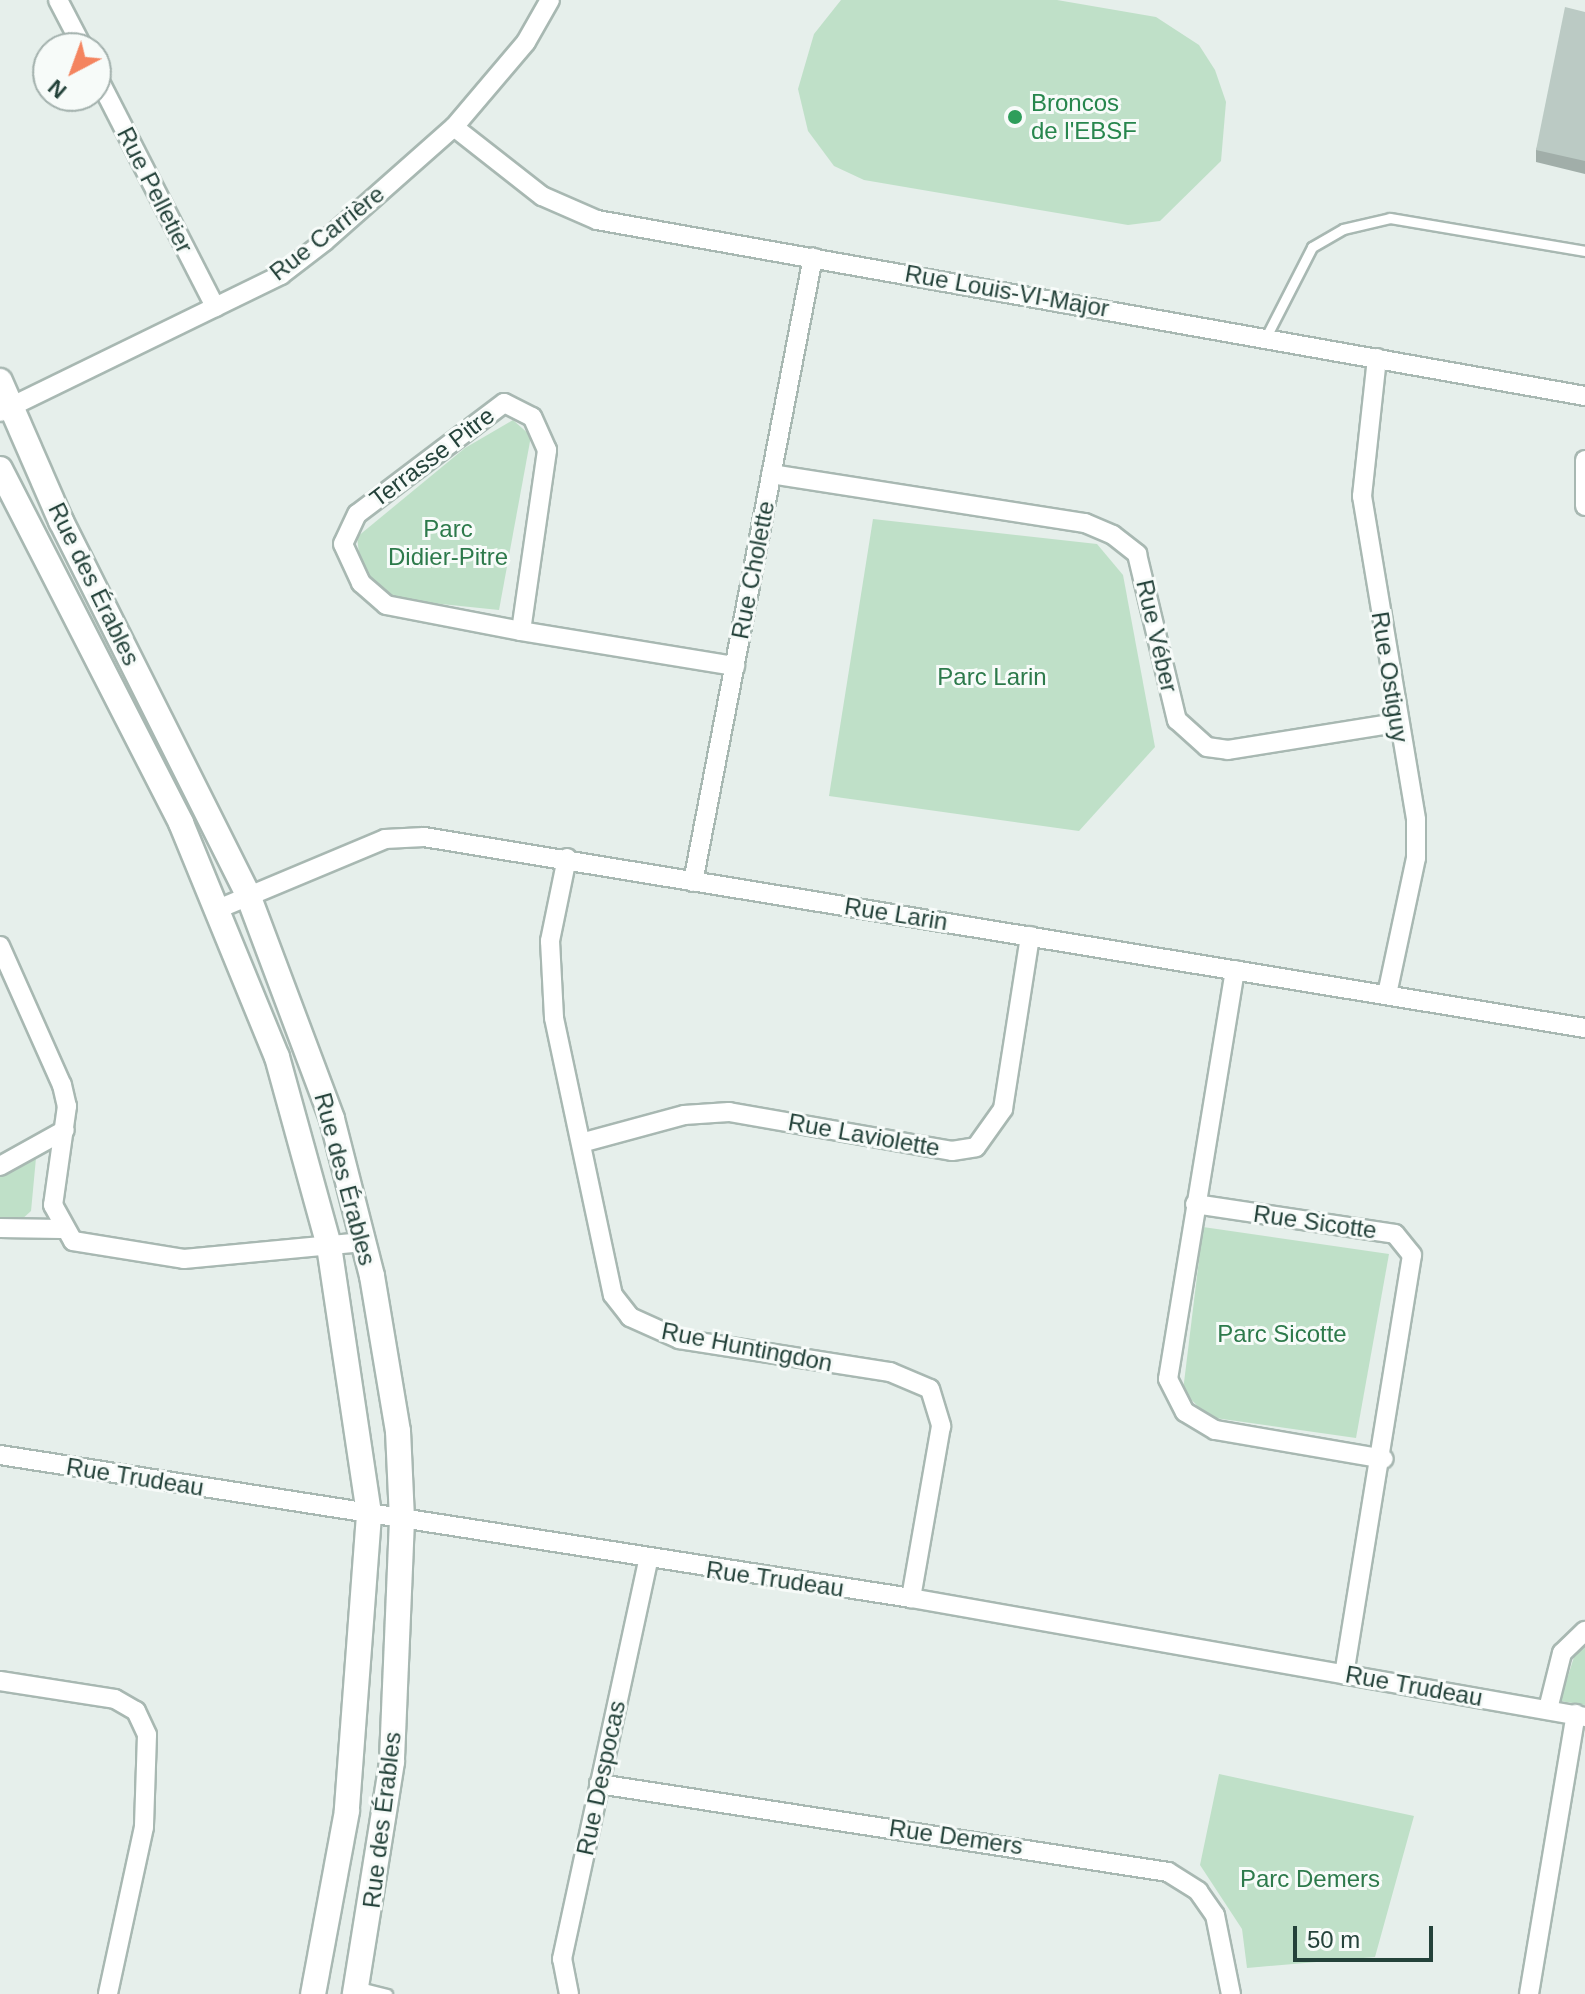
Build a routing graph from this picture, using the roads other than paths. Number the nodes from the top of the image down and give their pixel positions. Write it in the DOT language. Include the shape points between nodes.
graph roads {
  1 [pos="58,0"];
  2 [pos="550,0"];
  3 [pos="75,32"];
  4 [pos="112,105"];
  5 [pos="454,127"];
  6 [pos="1585,251"];
  7 [pos="813,257"];
  8 [pos="215,307"];
  9 [pos="1266,337"];
  10 [pos="1377,358"];
  11 [pos="0,381"];
  12 [pos="1585,396"];
  13 [pos="6,409"];
  14 [pos="1585,460"];
  15 [pos="0,469"];
  16 [pos="771,474"];
  17 [pos="1585,506"];
  18 [pos="521,631"];
  19 [pos="735,666"];
  20 [pos="1396,723"];
  21 [pos="567,858"];
  22 [pos="693,882"];
  23 [pos="248,895"];
  24 [pos="218,909"];
  25 [pos="1030,936"];
  26 [pos="0,946"];
  27 [pos="1235,970"];
  28 [pos="1387,994"];
  29 [pos="1585,1028"];
  30 [pos="65,1130"];
  31 [pos="581,1143"];
  32 [pos="0,1166"];
  33 [pos="1195,1204"];
  34 [pos="0,1228"];
  35 [pos="61,1229"];
  36 [pos="363,1242"];
  37 [pos="329,1246"];
  38 [pos="0,1455"];
  39 [pos="1384,1459"];
  40 [pos="369,1515"];
  41 [pos="402,1520"];
  42 [pos="648,1560"];
  43 [pos="911,1598"];
  44 [pos="1585,1631"];
  45 [pos="1344,1675"];
  46 [pos="0,1681"];
  47 [pos="1548,1709"];
  48 [pos="1580,1716"];
  49 [pos="599,1784"];
  50 [pos="355,1990"];
  51 [pos="108,1994"];
  52 [pos="313,1994"];
  53 [pos="387,1994"];
  54 [pos="569,1994"];
  55 [pos="1231,1994"];
  56 [pos="1529,1994"];
  1 -- 3 [label="street"];
  2 -- 5 [label="street, Rue Carrière" via="526,42"];
  4 -- 8 [label="street, Rue Pelletier"];
  5 -- 7 [label="street, Rue Louis-VI-Major" via="542,196 597,220"];
  5 -- 8 [label="street, Rue Carrière" via="281,275"];
  6 -- 9 [label="lane" via="1390,218 1343,229 1312,247"];
  7 -- 9 [label="street, Rue Louis-VI-Major"];
  7 -- 16 [label="street, Rue Cholette"];
  8 -- 13 [label="street, Rue Carrière"];
  9 -- 10 [label="street, Rue Louis-VI-Major"];
  10 -- 12 [label="street, Rue Louis-VI-Major"];
  10 -- 20 [label="street, Rue Ostiguy" via="1362,496"];
  11 -- 13 [label="street, Rue des Érables"];
  13 -- 23 [label="street, Rue des Érables"];
  14 -- 17 [label="street"];
  15 -- 24 [label="street, Rue des Érables" via="181,823"];
  16 -- 19 [label="street, Rue Cholette"];
  16 -- 20 [label="street, Rue Véber" via="1085,523 1113,535 1137,554 1177,720 1207,747 1228,750"];
  18 -- 18 [label="street, Terrasse Pitre" via="547,450 532,417 504,403 357,514 343,544 361,583 386,605"];
  18 -- 19 [label="street, Terrasse Pitre"];
  19 -- 22 [label="street, Rue Cholette"];
  20 -- 28 [label="street, Rue Ostiguy" via="1416,820 1416,858"];
  21 -- 22 [label="street, Rue Larin"];
  21 -- 23 [label="street, Rue Larin" via="424,837 385,839"];
  21 -- 31 [label="street, Rue Huntingdon" via="550,979"];
  22 -- 25 [label="street, Rue Larin"];
  23 -- 24 [label="street, Rue Larin"];
  23 -- 36 [label="street, Rue des Érables" via="332,1119"];
  24 -- 37 [label="street, Rue des Érables" via="277,1057"];
  25 -- 27 [label="street, Rue Larin"];
  25 -- 31 [label="street, Rue Laviolette" via="1003,1109 976,1147 952,1151 729,1112 684,1115"];
  26 -- 30 [label="street" via="62,1085"];
  27 -- 28 [label="street, Rue Larin"];
  27 -- 33 [label="street"];
  28 -- 29 [label="street, Rue Larin"];
  30 -- 32 [label="street"];
  30 -- 35 [label="street" via="53,1205"];
  31 -- 43 [label="street, Rue Huntingdon" via="613,1295 630,1317 679,1339 890,1372 930,1389 941,1426"];
  33 -- 39 [label="street" via="1168,1360 1168,1379 1185,1412 1215,1430"];
  33 -- 39 [label="street, Rue Sicotte" via="1378,1231 1408,1248 1412,1281"];
  34 -- 35 [label="street"];
  35 -- 37 [label="street" via="89,1245 184,1259"];
  36 -- 37 [label="street"];
  36 -- 41 [label="street, Rue des Érables" via="398,1431"];
  37 -- 40 [label="street, Rue des Érables"];
  38 -- 40 [label="street, Rue Trudeau"];
  39 -- 45 [label="street, Rue Sicotte"];
  40 -- 41 [label="street, Rue Trudeau"];
  40 -- 52 [label="street, Rue des Érables" via="347,1811"];
  41 -- 42 [label="street, Rue Trudeau"];
  41 -- 50 [label="street, Rue des Érables" via="392,1762"];
  42 -- 43 [label="street, Rue Trudeau"];
  42 -- 49 [label="street, Rue Despocas"];
  43 -- 45 [label="street, Rue Trudeau"];
  44 -- 47 [label="street" via="1562,1653"];
  45 -- 47 [label="street, Rue Trudeau"];
  46 -- 51 [label="street" via="115,1699 136,1711 147,1735 144,1827"];
  47 -- 48 [label="street, Rue Trudeau"];
  48 -- 56 [label="street"];
  49 -- 54 [label="street, Rue Despocas" via="562,1959"];
  49 -- 55 [label="street, Rue Demers" via="1168,1872 1198,1891 1215,1915"];
  50 -- 53 [label="lane"];
}
